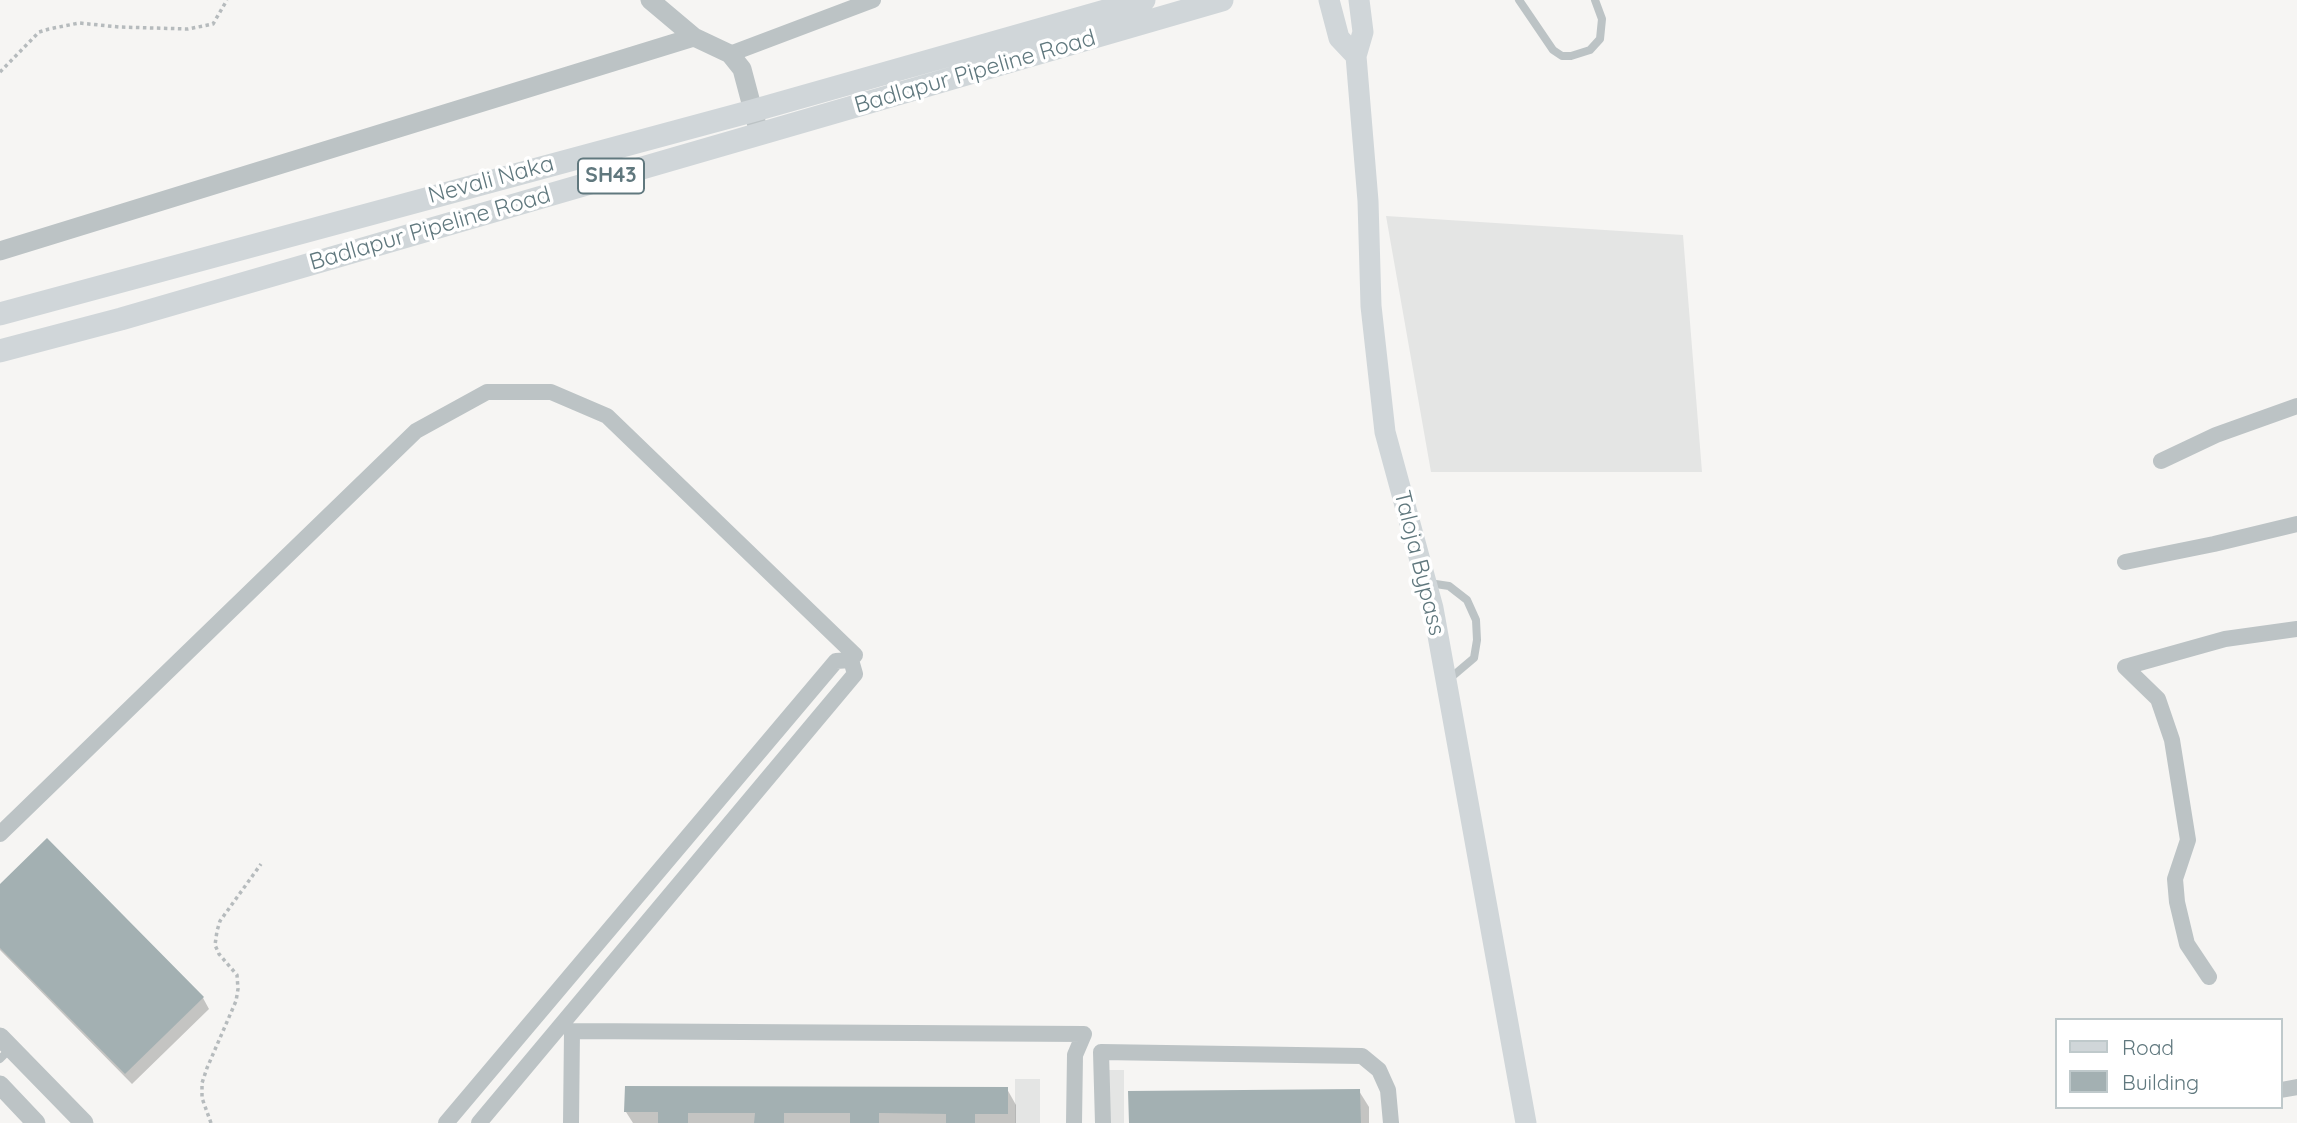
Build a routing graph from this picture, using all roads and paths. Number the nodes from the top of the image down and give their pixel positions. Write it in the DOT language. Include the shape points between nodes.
graph roads {
  1 [pos="227,0"];
  2 [pos="650,0"];
  3 [pos="873,0"];
  4 [pos="1144,0"];
  5 [pos="1222,0"];
  6 [pos="1329,0"];
  7 [pos="1359,0"];
  8 [pos="1519,0"];
  9 [pos="1595,0"];
  10 [pos="694,37"];
  11 [pos="730,54"];
  12 [pos="1356,56"];
  13 [pos="0,72"];
  14 [pos="752,111"];
  15 [pos="759,133"];
  16 [pos="0,251"];
  17 [pos="0,314"];
  18 [pos="0,351"];
  19 [pos="2297,407"];
  20 [pos="2161,461"];
  21 [pos="2297,523"];
  22 [pos="2125,562"];
  23 [pos="1426,582"];
  24 [pos="2297,629"];
  25 [pos="851,660"];
  26 [pos="1446,681"];
  27 [pos="0,834"];
  28 [pos="261,864"];
  29 [pos="2209,977"];
  30 [pos="1084,1034"];
  31 [pos="4,1048"];
  32 [pos="1101,1052"];
  33 [pos="0,1085"];
  34 [pos="36,1123"];
  35 [pos="84,1123"];
  36 [pos="211,1123"];
  37 [pos="446,1123"];
  38 [pos="479,1123"];
  39 [pos="566,1123"];
  40 [pos="1074,1123"];
  41 [pos="1103,1123"];
  42 [pos="1391,1123"];
  43 [pos="1527,1123"];
  1 -- 13 [label="path" via="213,24 188,29 79,23 39,32"];
  2 -- 10 [label="street"];
  3 -- 11 [label="street"];
  4 -- 14 [label="main road, Nevali Naka / SH43"];
  5 -- 15 [label="main road, Badlapur Pipeline Road / SH43"];
  6 -- 12 [label="main road" via="1339,38"];
  7 -- 12 [label="main road, Taloja Bypass" via="1363,32"];
  8 -- 9 [label="lane" via="1553,50 1571,56 1590,50 1600,39 1602,19"];
  10 -- 11 [label="street"];
  10 -- 16 [label="street"];
  11 -- 14 [label="street" via="742,69"];
  12 -- 23 [label="main road, Taloja Bypass" via="1371,306 1385,432"];
  14 -- 15 [label="street"];
  14 -- 17 [label="main road, Nevali Naka / SH43"];
  15 -- 18 [label="main road, Badlapur Pipeline Road / SH43" via="121,320"];
  19 -- 20 [label="street" via="2216,435"];
  21 -- 22 [label="street"];
  23 -- 26 [label="main road, Taloja Bypass"];
  23 -- 26 [label="lane" via="1448,586 1468,600 1476,620 1474,658"];
  24 -- 29 [label="street" via="2225,639 2125,667 2158,699 2172,740 2188,840 2175,879 2177,902 2187,944"];
  25 -- 27 [label="street" via="855,655 607,416 551,392 487,392 416,431"];
  25 -- 37 [label="street" via="836,661"];
  25 -- 38 [label="street" via="855,674"];
  26 -- 43 [label="main road, Taloja Bypass"];
  28 -- 36 [label="path" via="217,931 215,945 237,975 238,989 202,1083"];
  30 -- 32 [label="street"];
  30 -- 39 [label="street" via="572,1031"];
  30 -- 40 [label="street" via="1075,1055"];
  31 -- 35 [label="street"];
  32 -- 41 [label="street"];
  32 -- 42 [label="street" via="1362,1056 1379,1070 1388,1090"];
  33 -- 34 [label="street"];
}
